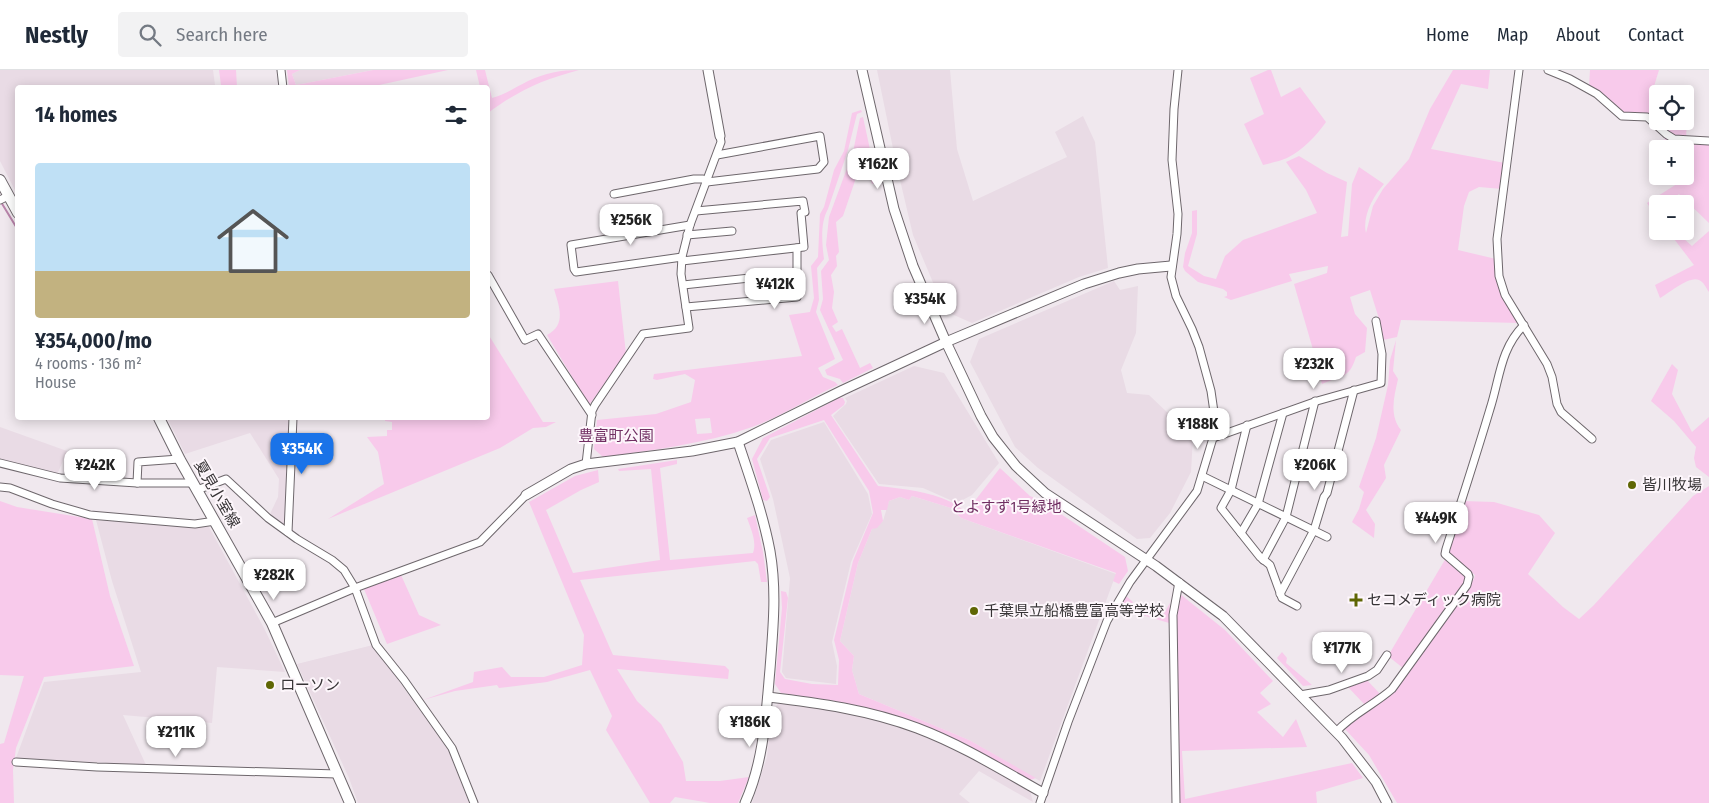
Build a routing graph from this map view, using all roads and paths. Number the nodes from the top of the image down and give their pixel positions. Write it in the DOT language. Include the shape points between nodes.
graph roads {
  1 [pos="281,70"];
  2 [pos="708,70"];
  3 [pos="862,70"];
  4 [pos="1178,70"];
  5 [pos="1519,70"];
  6 [pos="1548,70"];
  7 [pos="283,85"];
  8 [pos="720,136"];
  9 [pos="1709,141"];
  10 [pos="717,154"];
  11 [pos="0,180"];
  12 [pos="707,182"];
  13 [pos="614,194"];
  14 [pos="4,198"];
  15 [pos="15,210"];
  16 [pos="696,211"];
  17 [pos="690,225"];
  18 [pos="732,231"];
  19 [pos="687,235"];
  20 [pos="797,248"];
  21 [pos="682,259"];
  22 [pos="1171,266"];
  23 [pos="797,273"];
  24 [pos="490,279"];
  25 [pos="683,285"];
  26 [pos="686,307"];
  27 [pos="1376,321"];
  28 [pos="1524,325"];
  29 [pos="946,342"];
  30 [pos="1354,390"];
  31 [pos="1315,401"];
  32 [pos="1283,413"];
  33 [pos="592,415"];
  34 [pos="160,420"];
  35 [pos="293,420"];
  36 [pos="1247,426"];
  37 [pos="1213,438"];
  38 [pos="1592,439"];
  39 [pos="738,442"];
  40 [pos="179,458"];
  41 [pos="0,463"];
  42 [pos="586,464"];
  43 [pos="1202,476"];
  44 [pos="137,483"];
  45 [pos="195,486"];
  46 [pos="0,487"];
  47 [pos="1231,490"];
  48 [pos="526,495"];
  49 [pos="1258,504"];
  50 [pos="1286,517"];
  51 [pos="215,521"];
  52 [pos="1314,530"];
  53 [pos="288,532"];
  54 [pos="1241,533"];
  55 [pos="1327,537"];
  56 [pos="1146,560"];
  57 [pos="1264,560"];
  58 [pos="1179,582"];
  59 [pos="356,588"];
  60 [pos="1280,594"];
  61 [pos="1297,606"];
  62 [pos="272,623"];
  63 [pos="1387,655"];
  64 [pos="1300,695"];
  65 [pos="768,697"];
  66 [pos="1336,732"];
  67 [pos="16,762"];
  68 [pos="337,774"];
  69 [pos="1043,793"];
  70 [pos="350,803"];
  71 [pos="474,803"];
  72 [pos="745,803"];
  73 [pos="1040,803"];
  74 [pos="1176,803"];
  75 [pos="1387,803"];
  1 -- 7 [label="street"];
  2 -- 8 [label="street"];
  3 -- 29 [label="street" via="903,239"];
  4 -- 22 [label="street" via="1172,160 1178,214"];
  5 -- 28 [label="street" via="1497,239 1501,285"];
  6 -- 9 [label="street" via="1597,94 1622,116 1647,117 1674,139"];
  8 -- 10 [label="street"];
  10 -- 12 [label="street"];
  10 -- 12 [label="street" via="820,136 824,162 818,169"];
  11 -- 14 [label="main road"];
  12 -- 13 [label="street" via="694,179"];
  12 -- 16 [label="street"];
  14 -- 15 [label="main road"];
  16 -- 17 [label="street"];
  16 -- 20 [label="street" via="803,201 804,248"];
  17 -- 19 [label="street"];
  17 -- 21 [label="street" via="571,245 576,272"];
  18 -- 19 [label="street"];
  19 -- 21 [label="street"];
  20 -- 21 [label="street"];
  20 -- 23 [label="street"];
  21 -- 25 [label="street"];
  22 -- 29 [label="street" via="1138,269 1102,278"];
  22 -- 37 [label="street" via="1174,290 1199,347 1211,391"];
  23 -- 25 [label="street"];
  23 -- 26 [label="street" via="797,297"];
  24 -- 33 [label="street" via="525,340 538,334"];
  25 -- 26 [label="street"];
  26 -- 33 [label="street" via="689,328 643,334 595,405"];
  27 -- 30 [label="street" via="1382,354 1381,383"];
  28 -- 38 [label="street" via="1552,377 1561,412"];
  28 -- 66 [label="street" via="1515,334 1503,358 1494,399 1446,549 1445,554 1468,574 1467,585 1392,689"];
  29 -- 39 [label="street"];
  29 -- 56 [label="street" via="987,428 1016,466 1045,493"];
  30 -- 31 [label="street"];
  30 -- 52 [label="street"];
  31 -- 32 [label="street"];
  31 -- 50 [label="street"];
  32 -- 36 [label="street"];
  32 -- 49 [label="street"];
  33 -- 42 [label="street"];
  34 -- 40 [label="main road, 夏見小室線"];
  35 -- 53 [label="street"];
  36 -- 37 [label="street"];
  36 -- 47 [label="street"];
  37 -- 43 [label="street"];
  39 -- 42 [label="street"];
  39 -- 65 [label="street" via="766,530 773,571 774,609"];
  40 -- 44 [label="street" via="138,462"];
  40 -- 45 [label="main road, 夏見小室線"];
  41 -- 44 [label="street" via="60,478"];
  42 -- 48 [label="street"];
  43 -- 47 [label="street"];
  43 -- 56 [label="street" via="1197,491"];
  44 -- 45 [label="street"];
  45 -- 51 [label="main road, 夏見小室線"];
  45 -- 53 [label="street" via="226,479"];
  46 -- 51 [label="street" via="90,515 195,524"];
  47 -- 49 [label="street"];
  47 -- 54 [label="street" via="1222,508"];
  48 -- 59 [label="street" via="480,542"];
  49 -- 50 [label="street"];
  49 -- 54 [label="street"];
  50 -- 52 [label="street"];
  50 -- 57 [label="street"];
  51 -- 62 [label="main road, 夏見小室線"];
  52 -- 55 [label="street"];
  52 -- 60 [label="street"];
  53 -- 59 [label="street" via="344,570"];
  54 -- 57 [label="street"];
  56 -- 58 [label="street"];
  56 -- 69 [label="street" via="1107,621"];
  57 -- 60 [label="street" via="1270,565"];
  58 -- 64 [label="street" via="1223,616"];
  58 -- 74 [label="street" via="1173,615"];
  59 -- 62 [label="street"];
  59 -- 71 [label="street" via="376,645 452,748"];
  60 -- 61 [label="street"];
  62 -- 68 [label="main road, 夏見小室線"];
  63 -- 64 [label="street" via="1368,676 1329,690"];
  64 -- 66 [label="street"];
  65 -- 69 [label="street" via="836,706 917,728 965,749"];
  65 -- 72 [label="street" via="755,780"];
  66 -- 75 [label="street" via="1376,782"];
  67 -- 68 [label="street"];
  68 -- 70 [label="main road, 夏見小室線"];
  69 -- 73 [label="street"];
}
